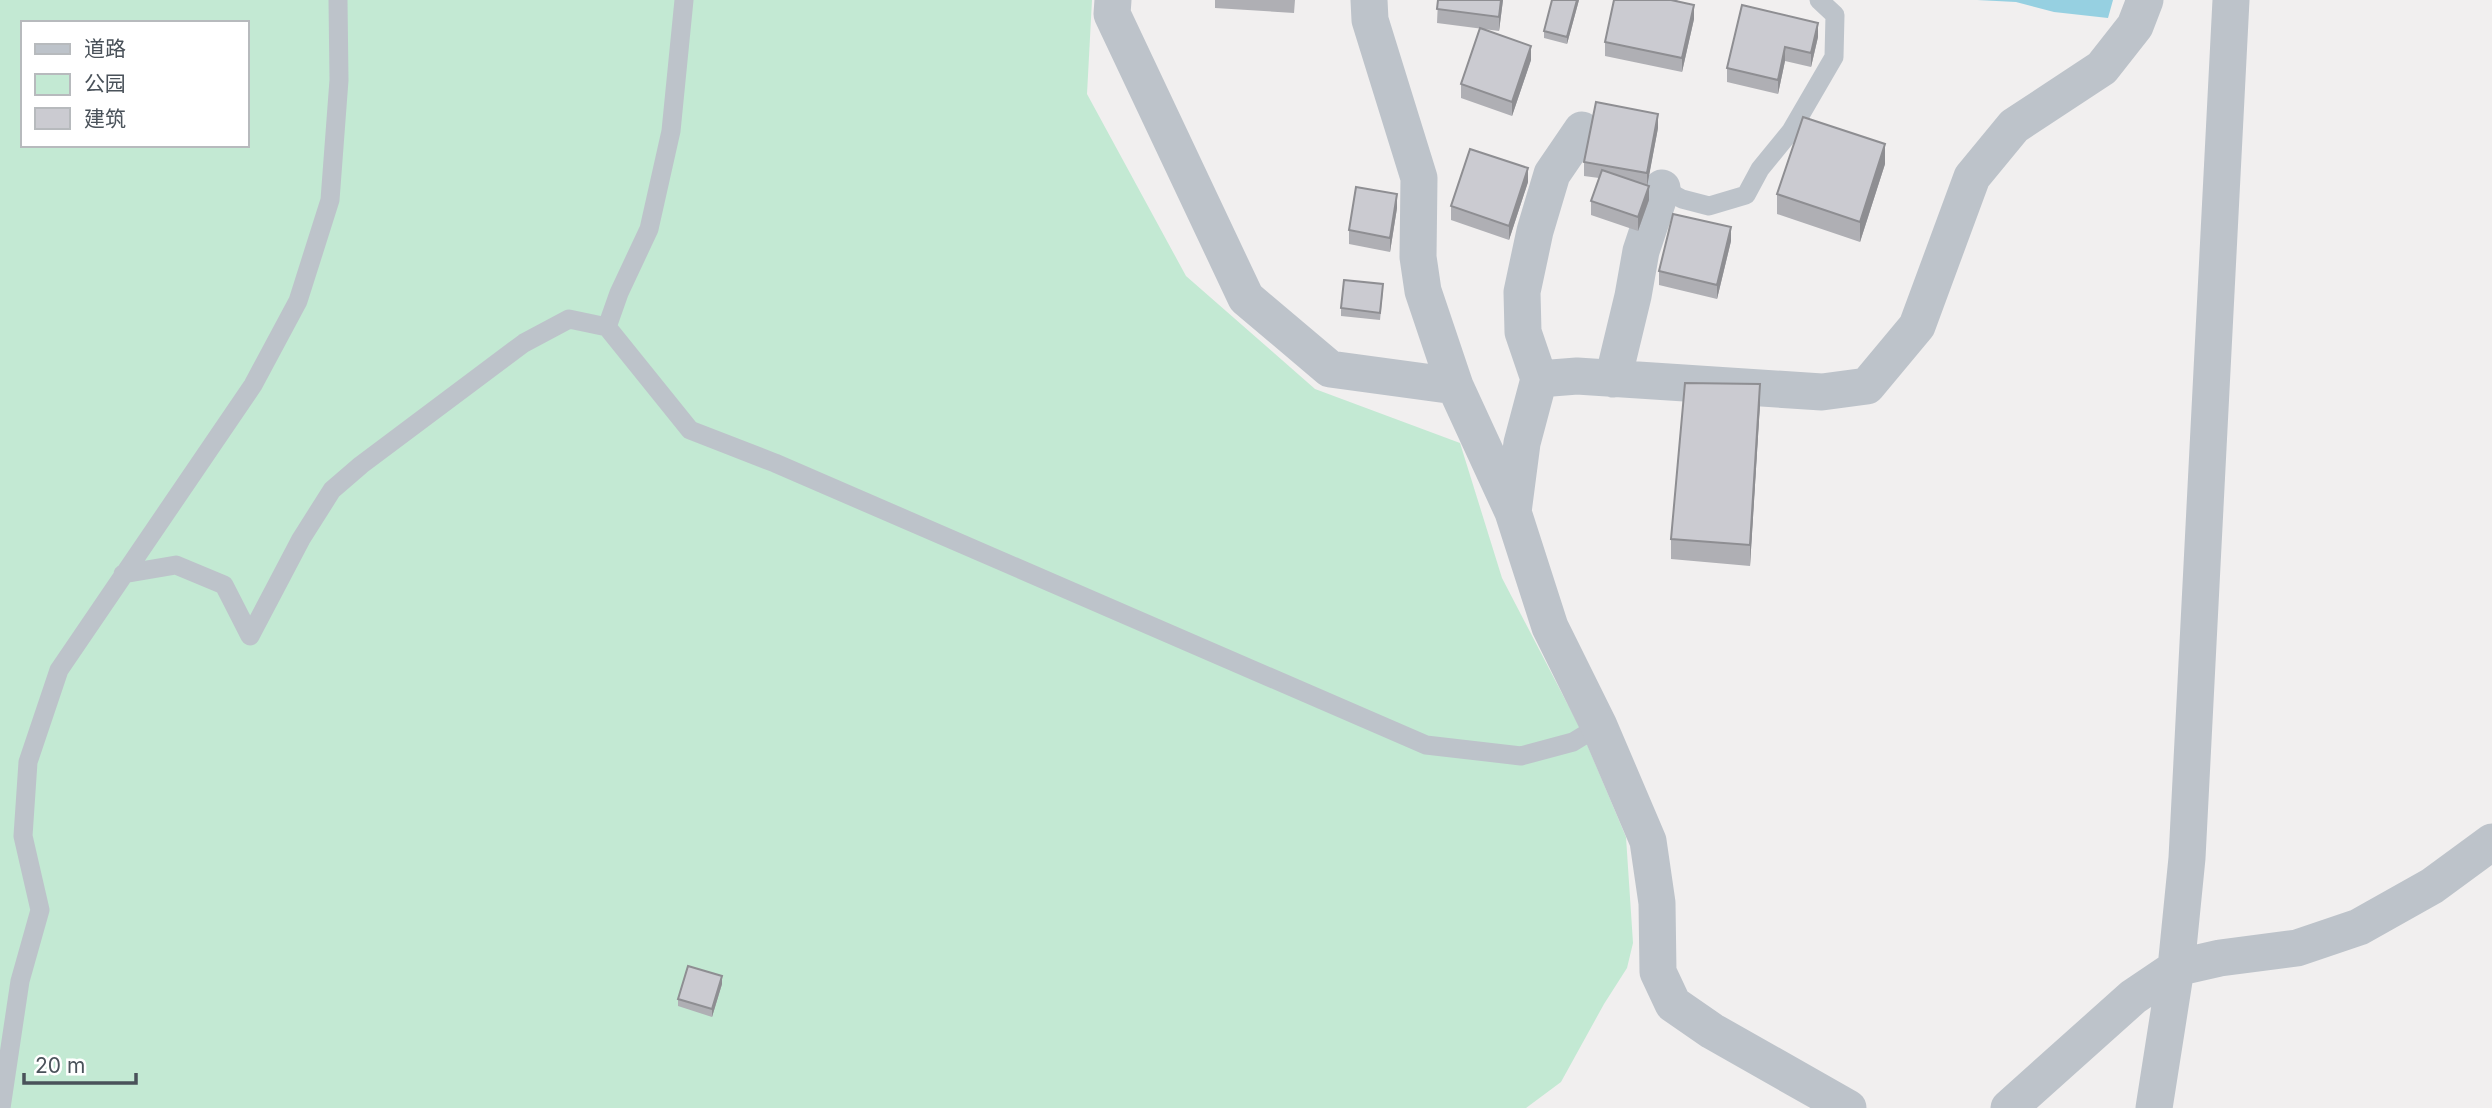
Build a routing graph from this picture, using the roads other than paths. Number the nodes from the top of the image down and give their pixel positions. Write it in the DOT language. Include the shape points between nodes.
graph roads {
  1 [pos="338,0"];
  2 [pos="684,0"];
  3 [pos="1113,0"];
  4 [pos="1369,0"];
  5 [pos="1819,0"];
  6 [pos="2146,0"];
  7 [pos="2231,0"];
  8 [pos="1582,130"];
  9 [pos="1662,188"];
  10 [pos="607,327"];
  11 [pos="1539,379"];
  12 [pos="1613,379"];
  13 [pos="1455,386"];
  14 [pos="1513,512"];
  15 [pos="123,574"];
  16 [pos="1599,726"];
  17 [pos="2492,842"];
  18 [pos="2176,968"];
  19 [pos="1,1108"];
  20 [pos="1847,1108"];
  21 [pos="2009,1108"];
  22 [pos="2154,1108"];
  1 -- 15 [label="lane" via="339,80 330,200 298,301 253,385"];
  2 -- 10 [label="lane" via="671,131 649,229"];
  3 -- 13 [label="street" via="1112,14 1246,298 1330,369"];
  4 -- 13 [label="street" via="1370,20 1419,178 1418,257 1423,291"];
  5 -- 9 [label="lane" via="1835,15 1834,57 1791,131 1760,169 1746,195 1709,206"];
  6 -- 12 [label="street" via="2135,26 2102,68 2014,126 1972,177 1917,327 1867,386 1822,392"];
  7 -- 18 [label="street" via="2187,858"];
  8 -- 11 [label="street" via="1552,174 1522,292 1523,332"];
  9 -- 12 [label="street" via="1641,251"];
  10 -- 15 [label="lane" via="569,319 524,343 332,490 250,636 225,586 176,565"];
  10 -- 16 [label="lane" via="690,430 1426,745 1521,756 1573,743"];
  11 -- 12 [label="street"];
  11 -- 14 [label="street" via="1522,443"];
  13 -- 14 [label="street"];
  14 -- 16 [label="street" via="1550,627"];
  15 -- 19 [label="lane" via="58,670 28,762 23,836 40,910 20,981"];
  16 -- 20 [label="street" via="1648,841 1657,903 1658,972 1673,1004"];
  17 -- 18 [label="street" via="2432,886 2359,927 2297,948"];
  18 -- 21 [label="street" via="2133,997"];
  18 -- 22 [label="street"];
}
